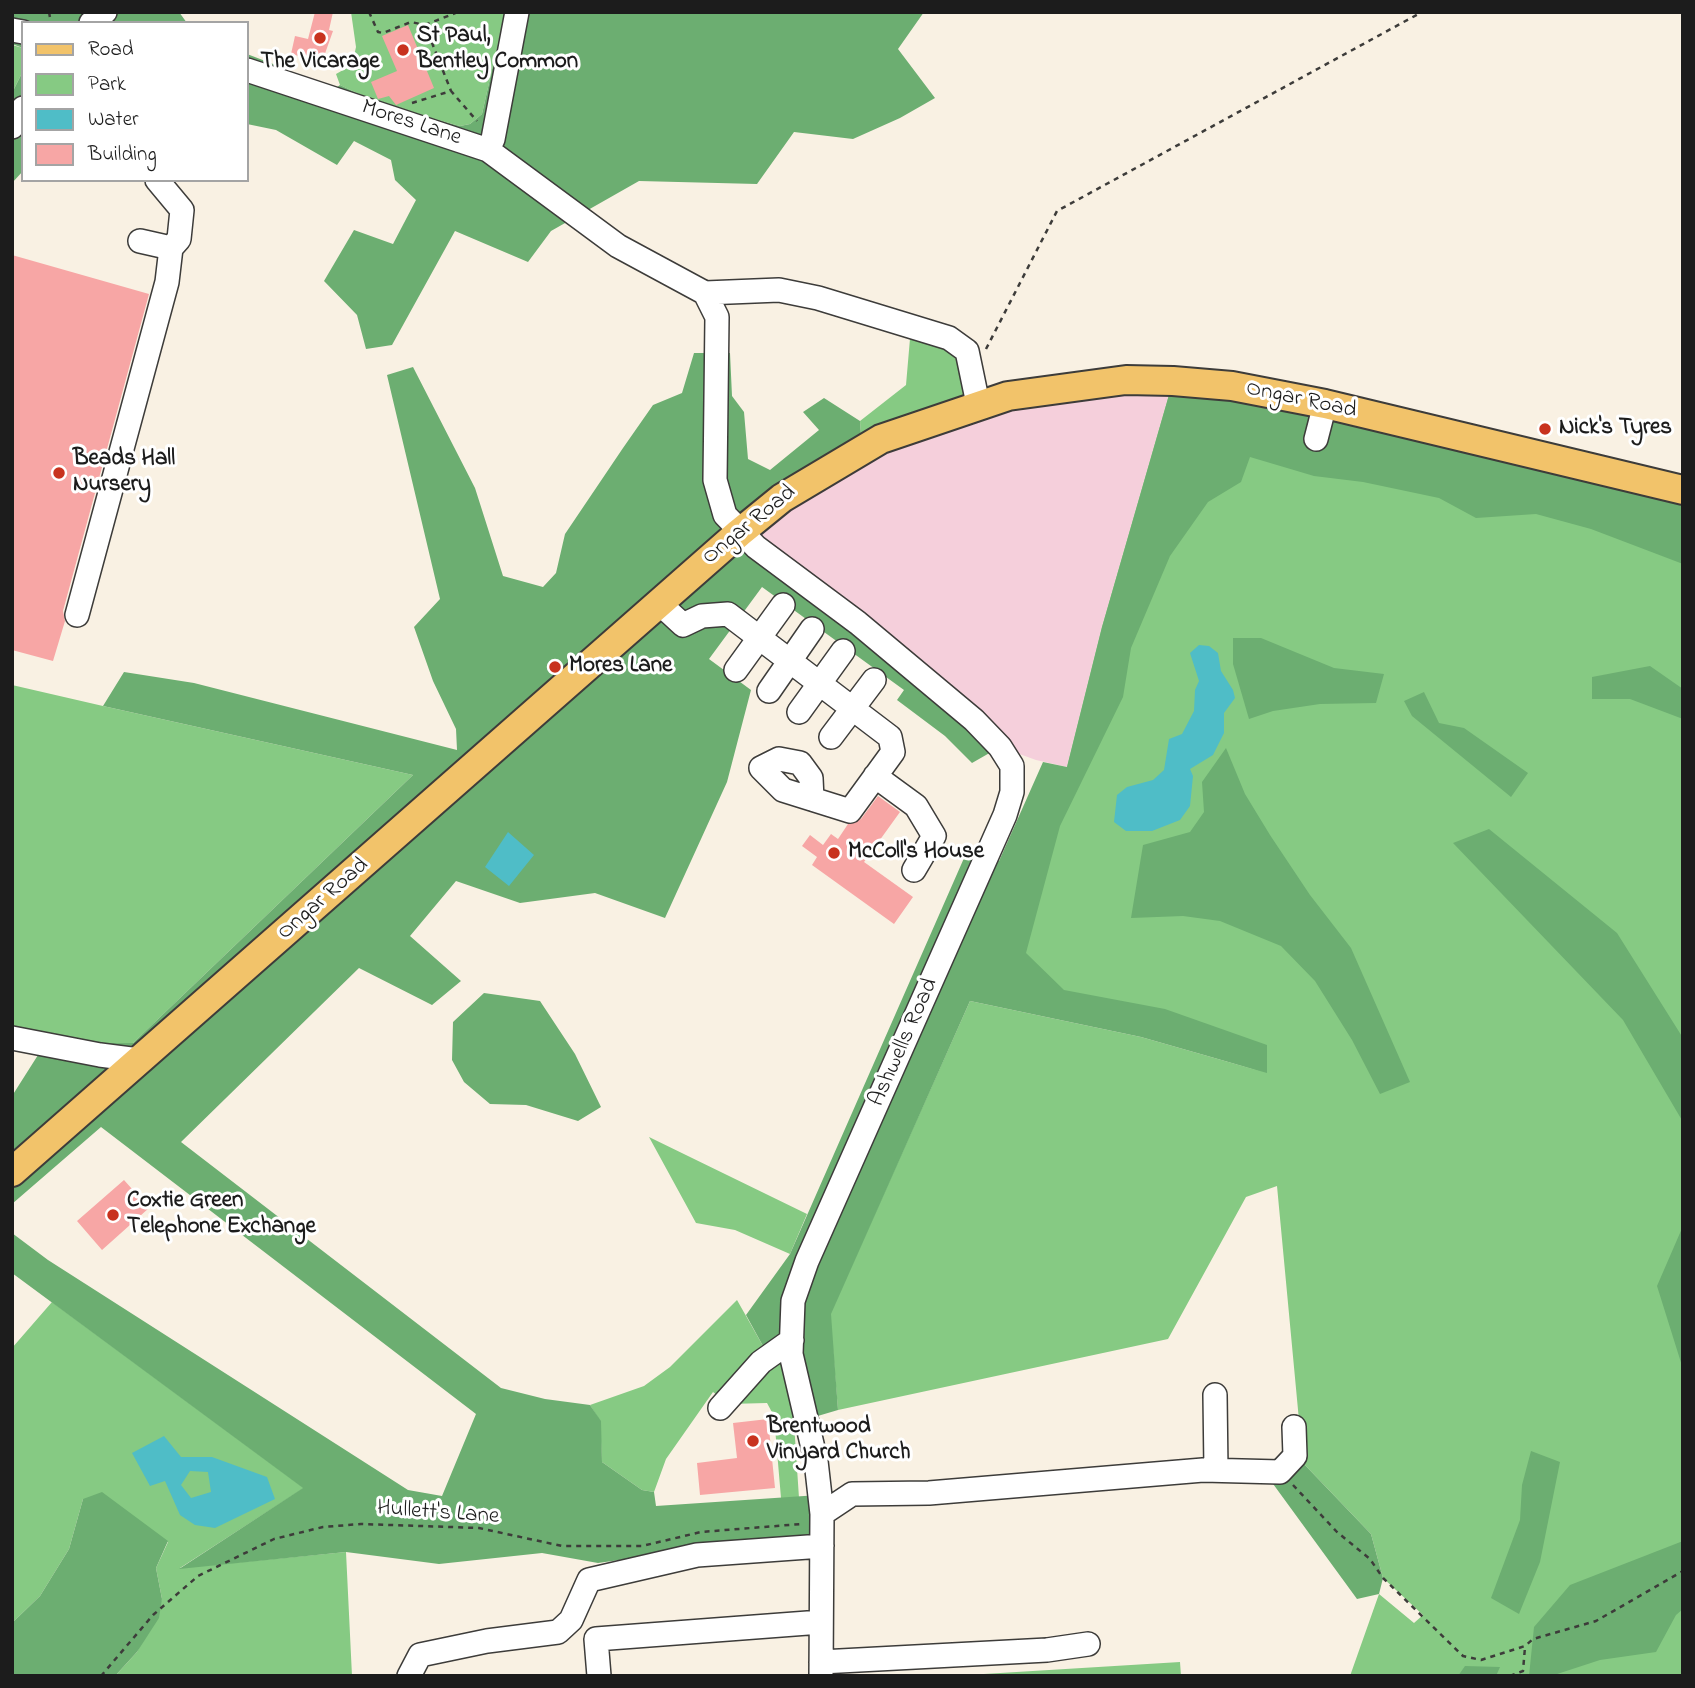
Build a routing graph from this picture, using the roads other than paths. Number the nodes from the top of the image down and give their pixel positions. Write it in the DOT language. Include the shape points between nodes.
graph roads {
  1 [pos="517,12"];
  2 [pos="248,70"];
  3 [pos="490,145"];
  4 [pos="159,182"];
  5 [pos="140,241"];
  6 [pos="171,248"];
  7 [pos="736,290"];
  8 [pos="705,293"];
  9 [pos="717,317"];
  10 [pos="978,404"];
  11 [pos="1683,490"];
  12 [pos="739,533"];
  13 [pos="658,602"];
  14 [pos="783,605"];
  15 [pos="77,615"];
  16 [pos="812,629"];
  17 [pos="760,636"];
  18 [pos="843,651"];
  19 [pos="790,660"];
  20 [pos="736,670"];
  21 [pos="874,680"];
  22 [pos="820,683"];
  23 [pos="768,691"];
  24 [pos="852,709"];
  25 [pos="799,712"];
  26 [pos="831,737"];
  27 [pos="875,776"];
  28 [pos="812,799"];
  29 [pos="914,870"];
  30 [pos="12,1038"];
  31 [pos="139,1060"];
  32 [pos="12,1172"];
  33 [pos="792,1340"];
  34 [pos="1214,1395"];
  35 [pos="720,1408"];
  36 [pos="1294,1427"];
  37 [pos="1216,1470"];
  38 [pos="818,1477"];
  39 [pos="852,1493"];
  40 [pos="822,1527"];
  41 [pos="821,1622"];
  42 [pos="1088,1644"];
  43 [pos="821,1669"];
  44 [pos="410,1676"];
  45 [pos="599,1676"];
  1 -- 3 [label="street"];
  2 -- 3 [label="street, Mores Lane"];
  3 -- 8 [label="street, Mores Lane" via="618,246"];
  4 -- 6 [label="street" via="182,210 179,239"];
  5 -- 6 [label="street"];
  6 -- 15 [label="street" via="167,282"];
  7 -- 8 [label="street"];
  7 -- 9 [label="street"];
  7 -- 10 [label="street" via="779,290 818,298 949,338 967,351"];
  8 -- 9 [label="street"];
  9 -- 12 [label="street" via="715,480 725,515"];
  10 -- 11 [label="main road, Ongar Road" via="1126,380 1232,386 1321,418"];
  10 -- 12 [label="main road, Ongar Road" via="881,439 791,492"];
  12 -- 13 [label="main road, Ongar Road"];
  12 -- 33 [label="street, Ashwells Road" via="858,623 974,720 1012,766 1006,815 807,1261 793,1301"];
  13 -- 17 [label="street" via="683,625 702,616 728,614"];
  13 -- 31 [label="main road, Ongar Road"];
  14 -- 17 [label="street"];
  16 -- 19 [label="street"];
  17 -- 19 [label="street"];
  17 -- 20 [label="street"];
  18 -- 22 [label="street"];
  19 -- 22 [label="street"];
  19 -- 23 [label="street"];
  21 -- 24 [label="street"];
  22 -- 24 [label="street"];
  22 -- 25 [label="street"];
  24 -- 26 [label="street"];
  24 -- 27 [label="street" via="891,737 893,752"];
  27 -- 28 [label="street" via="850,811"];
  27 -- 29 [label="street" via="916,806 934,836"];
  30 -- 31 [label="street"];
  31 -- 32 [label="main road, Ongar Road"];
  33 -- 35 [label="street" via="761,1362"];
  33 -- 38 [label="street, Ashwells Road" via="791,1354"];
  34 -- 37 [label="street"];
  36 -- 37 [label="street" via="1295,1456 1280,1472"];
  37 -- 39 [label="street" via="940,1493"];
  38 -- 39 [label="street"];
  38 -- 40 [label="street, Ashwells Road"];
  39 -- 40 [label="street"];
  40 -- 41 [label="street, Ashwells Road"];
  40 -- 44 [label="street" via="589,1580 571,1620 558,1632 420,1655"];
  41 -- 43 [label="street, Ashwells Road"];
  41 -- 45 [label="street" via="596,1639"];
  42 -- 43 [label="street"];
}
